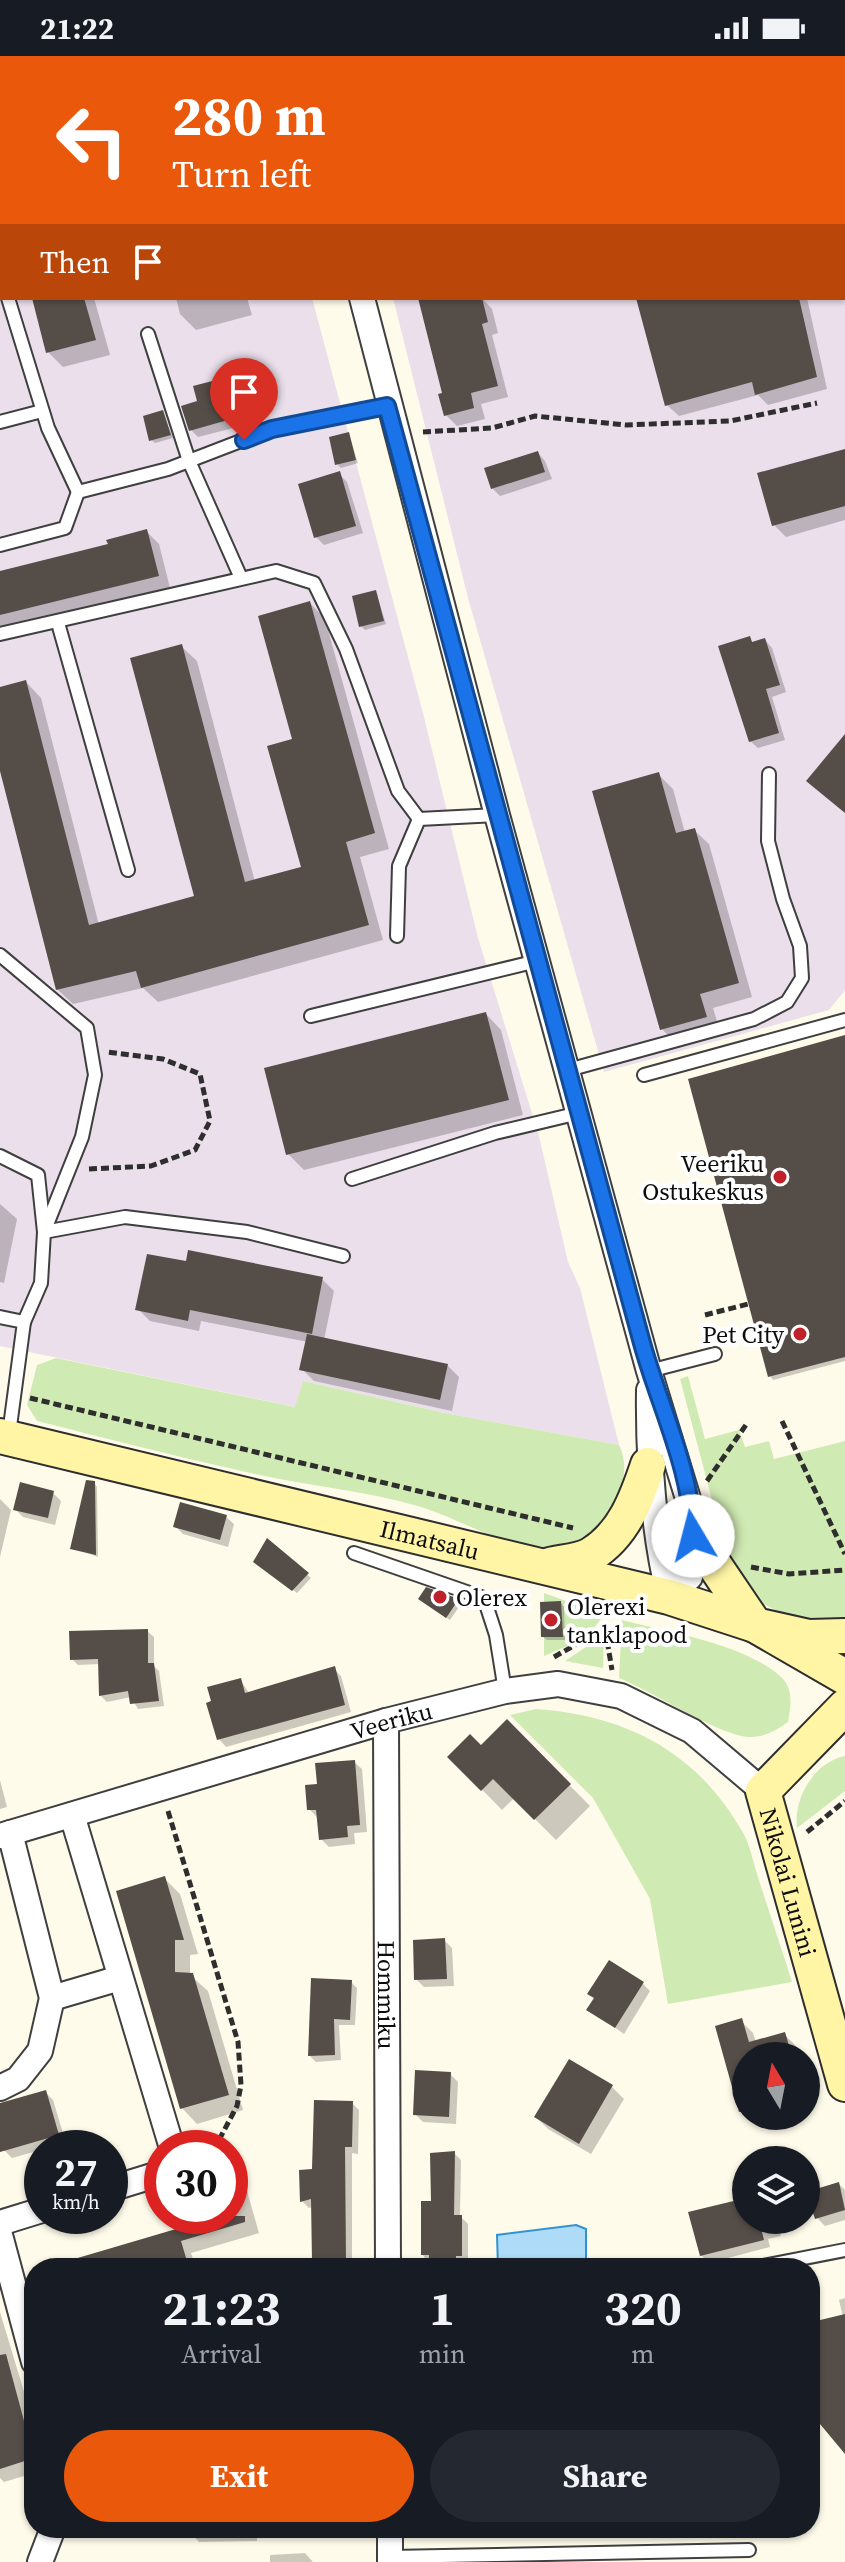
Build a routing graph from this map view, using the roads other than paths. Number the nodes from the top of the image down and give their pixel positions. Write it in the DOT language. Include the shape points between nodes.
graph roads {
  1 [pos="9,300"];
  2 [pos="362,300"];
  3 [pos="148,334"];
  4 [pos="387,406"];
  5 [pos="42,411"];
  6 [pos="0,422"];
  7 [pos="189,461"];
  8 [pos="78,492"];
  9 [pos="0,545"];
  10 [pos="241,578"];
  11 [pos="58,623"];
  12 [pos="0,634"];
  13 [pos="769,774"];
  14 [pos="497,815"];
  15 [pos="419,819"];
  16 [pos="128,870"];
  17 [pos="397,936"];
  18 [pos="0,955"];
  19 [pos="537,961"];
  20 [pos="311,1016"];
  21 [pos="845,1020"];
  22 [pos="568,1070"];
  23 [pos="644,1075"];
  24 [pos="579,1113"];
  25 [pos="0,1156"];
  26 [pos="352,1179"];
  27 [pos="44,1232"];
  28 [pos="343,1256"];
  29 [pos="0,1317"];
  30 [pos="24,1322"];
  31 [pos="715,1354"];
  32 [pos="649,1371"];
  33 [pos="4,1437"];
  34 [pos="648,1465"];
  35 [pos="699,1500"];
  36 [pos="354,1553"];
  37 [pos="544,1566"];
  38 [pos="669,1597"];
  39 [pos="755,1625"];
  40 [pos="845,1636"];
  41 [pos="845,1677"];
  42 [pos="505,1691"];
  43 [pos="845,1707"];
  44 [pos="386,1721"];
  45 [pos="763,1791"];
  46 [pos="72,1815"];
  47 [pos="5,1834"];
  48 [pos="120,1978"];
  49 [pos="52,1998"];
  50 [pos="845,2084"];
  51 [pos="0,2088"];
  52 [pos="166,2130"];
  53 [pos="24,2216"];
  54 [pos="0,2223"];
  55 [pos="0,2235"];
  56 [pos="845,2250"];
  57 [pos="388,2258"];
  58 [pos="804,2258"];
  59 [pos="24,2325"];
  60 [pos="49,2538"];
  61 [pos="390,2538"];
  62 [pos="749,2550"];
  63 [pos="390,2559"];
  64 [pos="40,2562"];
  1 -- 5 [label="lane"];
  2 -- 4 [label="street"];
  3 -- 7 [label="lane"];
  4 -- 7 [label="lane" via="272,429"];
  4 -- 14 [label="street"];
  5 -- 6 [label="lane"];
  5 -- 8 [label="lane"];
  7 -- 8 [label="lane"];
  7 -- 10 [label="lane"];
  8 -- 9 [label="lane" via="65,528"];
  10 -- 11 [label="lane"];
  10 -- 15 [label="lane" via="276,571 314,583 346,649 398,791"];
  11 -- 12 [label="lane"];
  11 -- 16 [label="lane"];
  13 -- 22 [label="lane" via="768,841 800,946 802,978 787,1002 754,1019"];
  14 -- 15 [label="lane"];
  14 -- 19 [label="street"];
  15 -- 17 [label="lane" via="399,866"];
  18 -- 27 [label="lane" via="87,1028 95,1075 82,1137"];
  19 -- 20 [label="lane"];
  19 -- 22 [label="street"];
  21 -- 23 [label="lane"];
  22 -- 24 [label="street"];
  24 -- 26 [label="lane" via="495,1133"];
  24 -- 32 [label="street"];
  25 -- 27 [label="lane" via="38,1175"];
  27 -- 28 [label="lane" via="125,1217 247,1232"];
  27 -- 30 [label="lane" via="41,1283"];
  29 -- 30 [label="lane"];
  30 -- 33 [label="lane"];
  31 -- 32 [label="lane"];
  32 -- 34 [label="street"];
  32 -- 35 [label="street"];
  33 -- 37 [label="street, Ilmatsalu"];
  34 -- 37 [label="street" via="631,1512 612,1537 591,1556"];
  34 -- 38 [label="street"];
  35 -- 38 [label="street" via="690,1577"];
  35 -- 39 [label="street" via="711,1560"];
  36 -- 42 [label="lane" via="484,1598"];
  37 -- 38 [label="street, Ilmatsalu"];
  38 -- 39 [label="street, Ilmatsalu"];
  39 -- 40 [label="street" via="809,1637"];
  39 -- 41 [label="street, Ilmatsalu"];
  42 -- 44 [label="street, Veeriku"];
  42 -- 45 [label="street, Veeriku" via="558,1684 621,1696 692,1731"];
  43 -- 45 [label="street, Nikolai Lunini"];
  44 -- 46 [label="street, Veeriku"];
  44 -- 57 [label="street, Hommiku"];
  45 -- 50 [label="street, Nikolai Lunini"];
  46 -- 47 [label="street, Veeriku"];
  46 -- 48 [label="street"];
  47 -- 49 [label="street"];
  48 -- 49 [label="street"];
  48 -- 52 [label="street"];
  49 -- 51 [label="street" via="40,2051 18,2079"];
  53 -- 54 [label="street"];
  55 -- 59 [label="street"];
  56 -- 58 [label="lane"];
  60 -- 64 [label="street"];
  61 -- 63 [label="street"];
  62 -- 63 [label="lane"];
}
